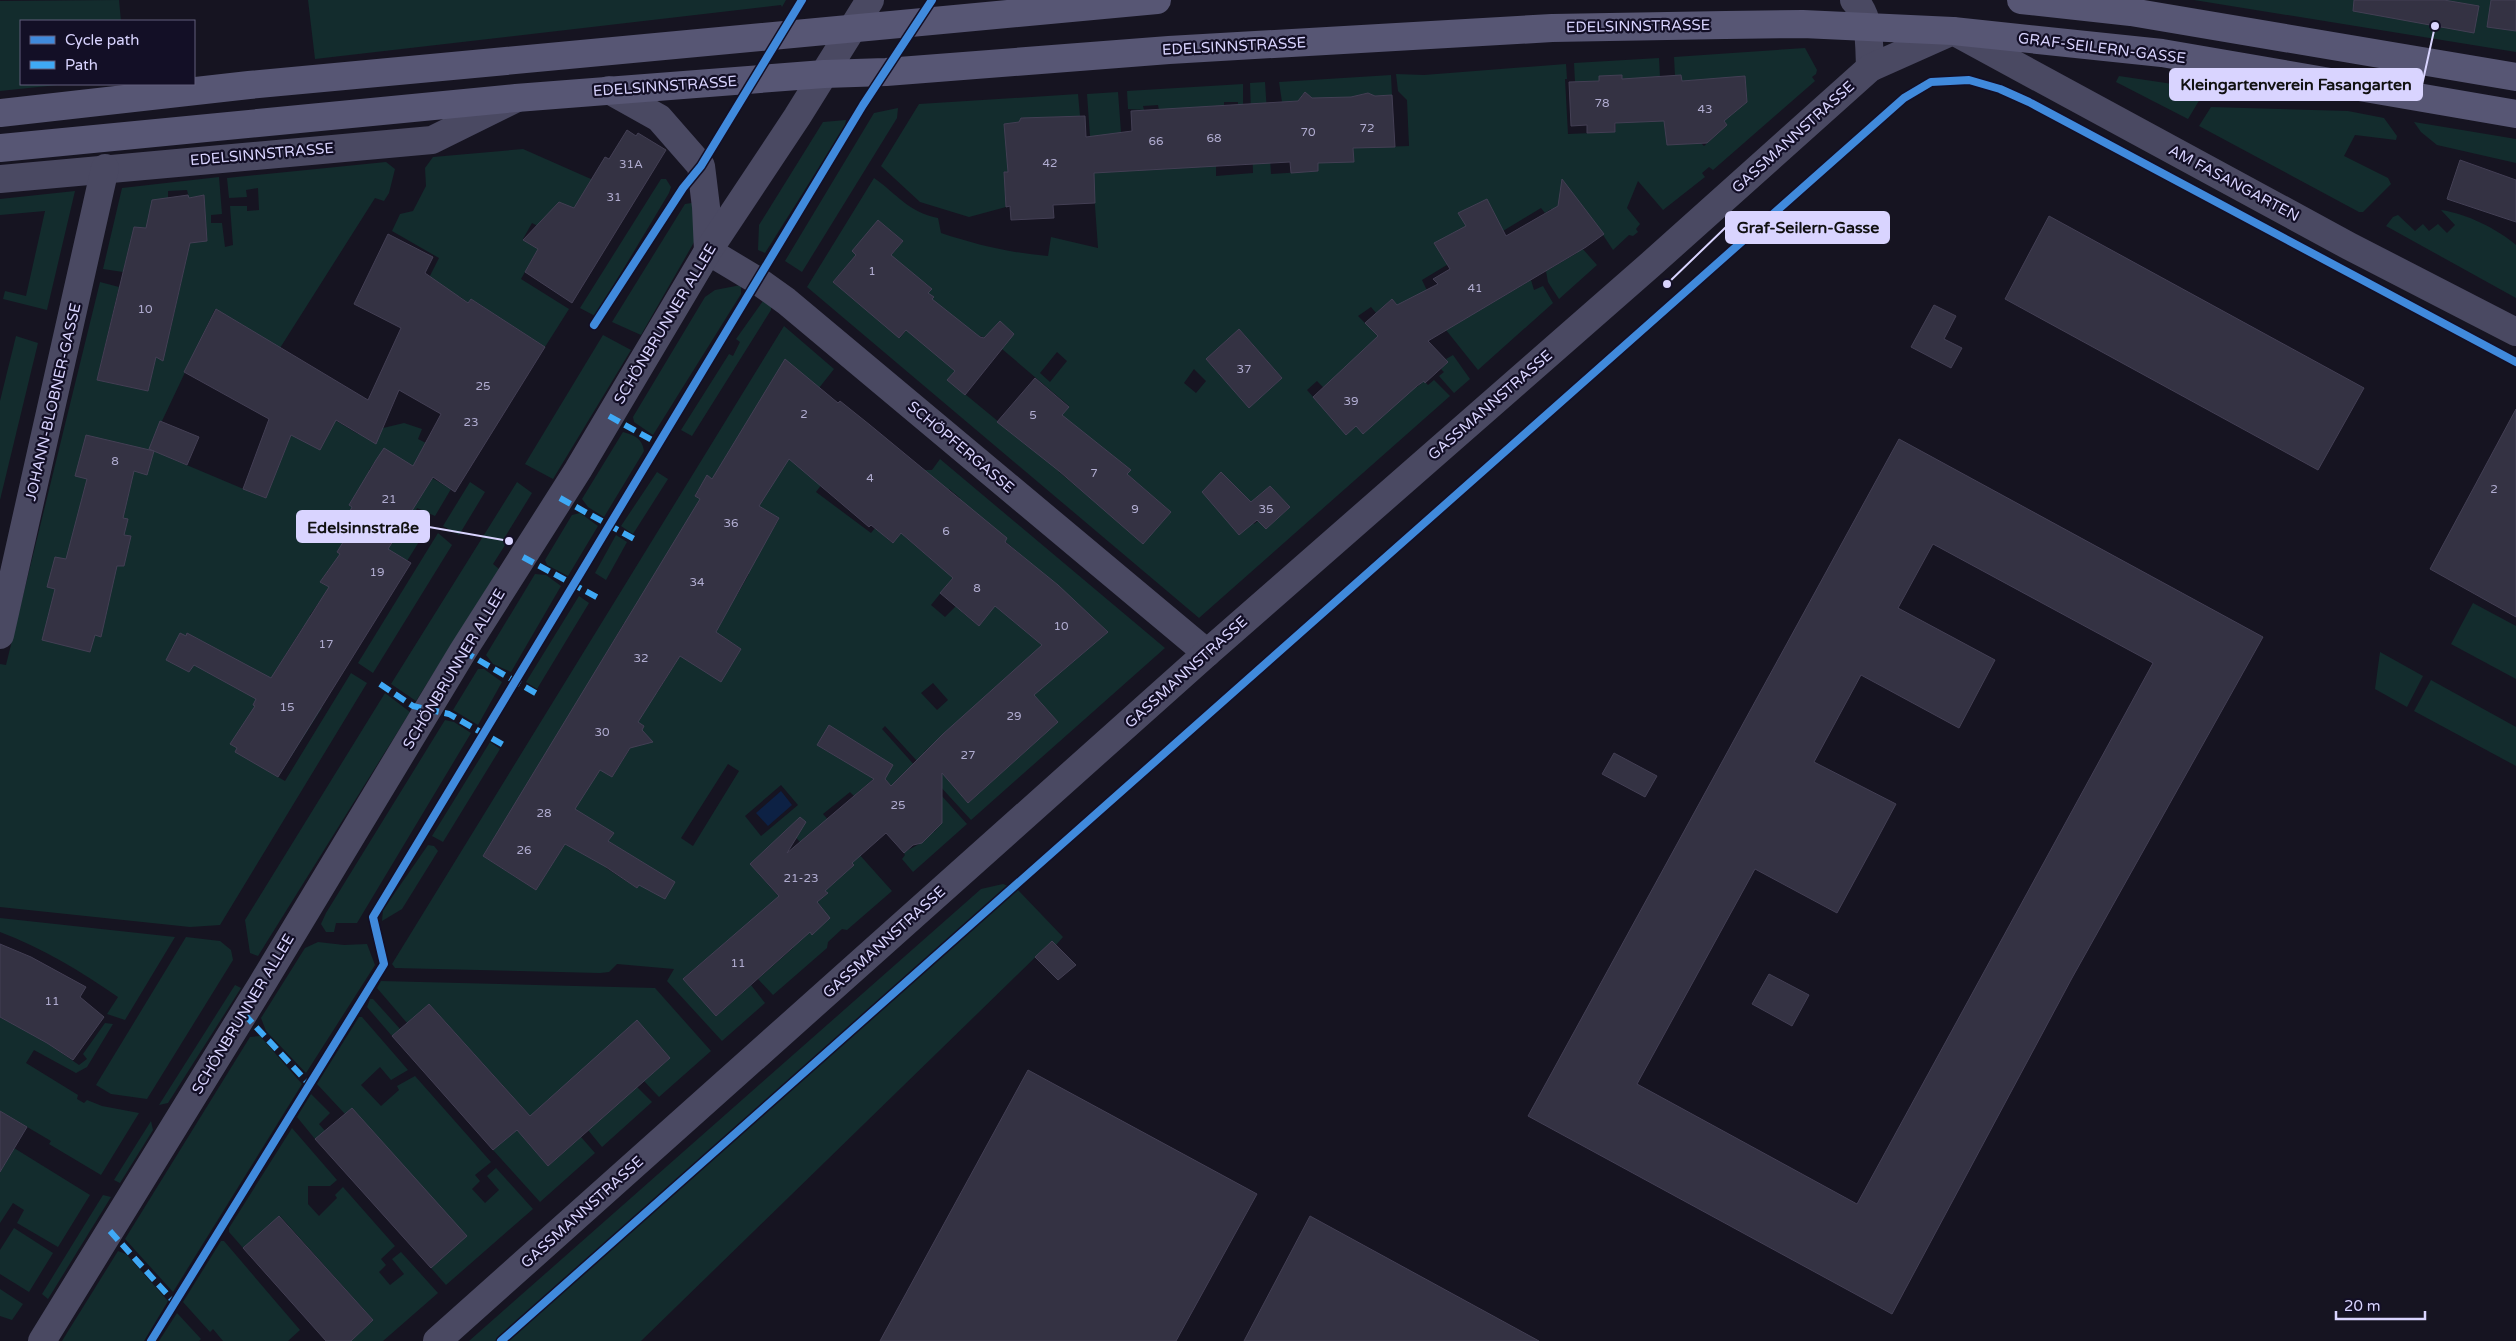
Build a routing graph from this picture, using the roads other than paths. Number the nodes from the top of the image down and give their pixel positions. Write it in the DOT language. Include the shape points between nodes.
graph roads {
  1 [pos="870,0"];
  2 [pos="1156,0"];
  3 [pos="1854,0"];
  4 [pos="2021,0"];
  5 [pos="854,27"];
  6 [pos="1867,27"];
  7 [pos="1953,31"];
  8 [pos="1870,68"];
  9 [pos="824,74"];
  10 [pos="2516,76"];
  11 [pos="609,90"];
  12 [pos="516,98"];
  13 [pos="0,113"];
  14 [pos="2516,114"];
  15 [pos="0,148"];
  16 [pos="105,168"];
  17 [pos="0,179"];
  18 [pos="708,251"];
  19 [pos="2516,332"];
  20 [pos="0,635"];
  21 [pos="1207,653"];
  22 [pos="42,1341"];
  23 [pos="437,1341"];
  1 -- 5 [label="street, SCHÖNBRUNNER ALLEE"];
  2 -- 5 [label="main road"];
  3 -- 6 [label="street" via="1862,8"];
  4 -- 10 [label="main road" via="2131,12"];
  5 -- 9 [label="street, SCHÖNBRUNNER ALLEE"];
  5 -- 13 [label="main road" via="259,84"];
  6 -- 7 [label="main road, EDELSINNSTRASSE"];
  6 -- 8 [label="street"];
  6 -- 9 [label="main road, EDELSINNSTRASSE" via="1793,24 1552,28"];
  7 -- 8 [label="street, GASSMANNSTRASSE"];
  7 -- 14 [label="main road, GRAF-SEILERN-GASSE" via="2162,53"];
  7 -- 19 [label="street, AM FASANGARTEN" via="2349,246"];
  8 -- 21 [label="street, GASSMANNSTRASSE"];
  9 -- 11 [label="main road, EDELSINNSTRASSE"];
  9 -- 18 [label="street, SCHÖNBRUNNER ALLEE"];
  11 -- 12 [label="main road, EDELSINNSTRASSE"];
  11 -- 18 [label="street" via="659,118 701,166"];
  12 -- 15 [label="main road, EDELSINNSTRASSE"];
  12 -- 16 [label="street, EDELSINNSTRASSE" via="432,140"];
  16 -- 17 [label="street, EDELSINNSTRASSE"];
  16 -- 20 [label="street, JOHANN-BLOBNER-GASSE"];
  18 -- 21 [label="street, SCHÖPFERGASSE" via="786,301"];
  18 -- 22 [label="street, SCHÖNBRUNNER ALLEE" via="578,470 463,651"];
  21 -- 23 [label="street, GASSMANNSTRASSE"];
}
